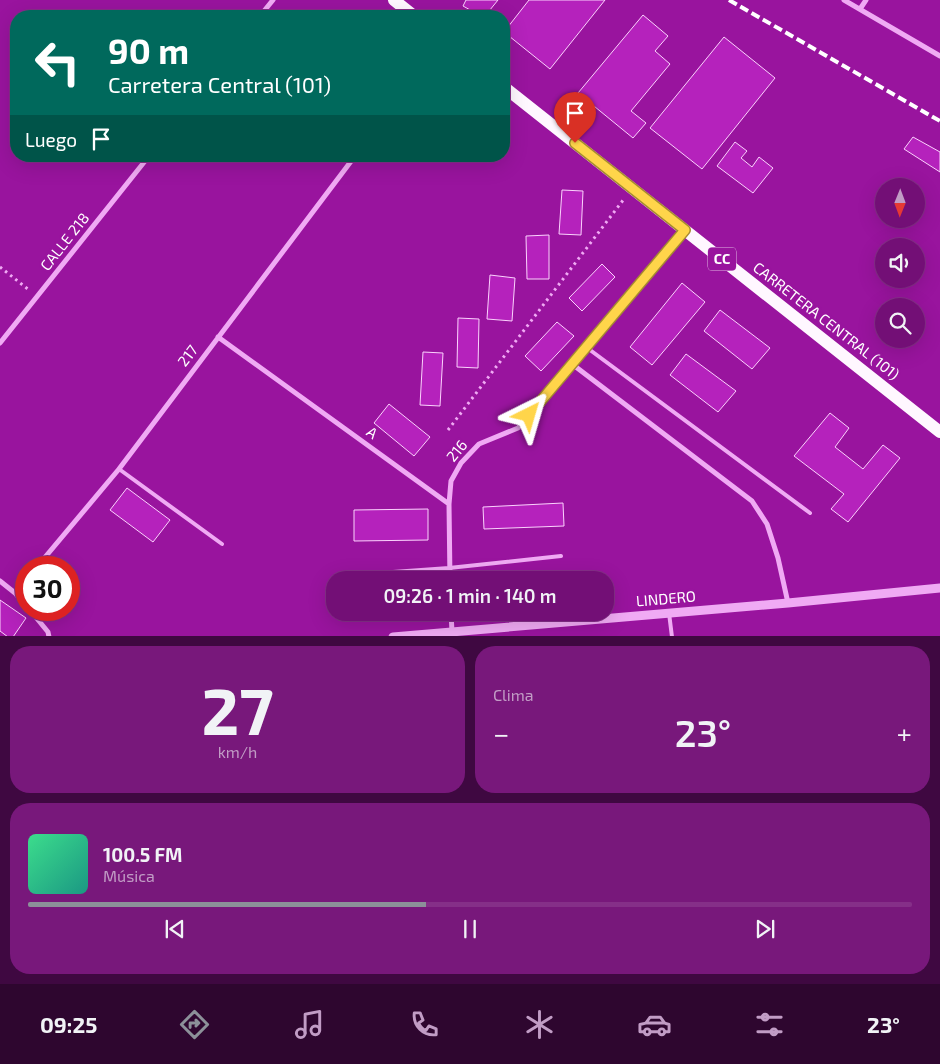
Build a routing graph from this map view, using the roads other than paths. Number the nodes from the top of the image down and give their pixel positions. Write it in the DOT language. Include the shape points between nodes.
graph roads {
  1 [pos="394,0"];
  2 [pos="844,0"];
  3 [pos="866,0"];
  4 [pos="860,9"];
  5 [pos="406,10"];
  6 [pos="940,56"];
  7 [pos="510,92"];
  8 [pos="144,162"];
  9 [pos="350,162"];
  10 [pos="685,230"];
  11 [pos="218,337"];
  12 [pos="0,343"];
  13 [pos="586,347"];
  14 [pos="572,364"];
  15 [pos="940,432"];
  16 [pos="119,469"];
  17 [pos="449,504"];
  18 [pos="810,513"];
  19 [pos="222,544"];
  20 [pos="46,556"];
  21 [pos="561,556"];
  22 [pos="449,568"];
  23 [pos="406,571"];
  24 [pos="449,571"];
  25 [pos="0,581"];
  26 [pos="940,588"];
  27 [pos="15,592"];
  28 [pos="788,602"];
  29 [pos="669,613"];
  30 [pos="39,621"];
  31 [pos="451,621"];
  32 [pos="452,632"];
  33 [pos="49,636"];
  34 [pos="393,636"];
  35 [pos="672,636"];
  1 -- 5 [label="main road"];
  2 -- 4 [label="street"];
  3 -- 4 [label="street"];
  4 -- 6 [label="street"];
  7 -- 10 [label="main road, CARRETERA CENTRAL (101) / CC"];
  8 -- 12 [label="street, CALLE 218"];
  9 -- 11 [label="street, 217"];
  10 -- 13 [label="street, 216"];
  10 -- 15 [label="main road, CARRETERA CENTRAL (101) / CC"];
  11 -- 16 [label="street, 217"];
  11 -- 17 [label="street, A"];
  13 -- 14 [label="street, 216"];
  13 -- 18 [label="lane"];
  14 -- 17 [label="street, 216" via="518,428 479,444 461,463 451,481"];
  14 -- 28 [label="street" via="752,501 767,524"];
  16 -- 19 [label="lane"];
  16 -- 20 [label="street, 217"];
  17 -- 22 [label="street"];
  21 -- 22 [label="lane"];
  22 -- 23 [label="lane"];
  22 -- 24 [label="street"];
  25 -- 27 [label="street"];
  26 -- 28 [label="street, LINDERO"];
  28 -- 29 [label="street, LINDERO"];
  29 -- 32 [label="street, LINDERO"];
  29 -- 35 [label="lane"];
  30 -- 33 [label="street"];
  31 -- 32 [label="street"];
  32 -- 34 [label="street, LINDERO"];
}
